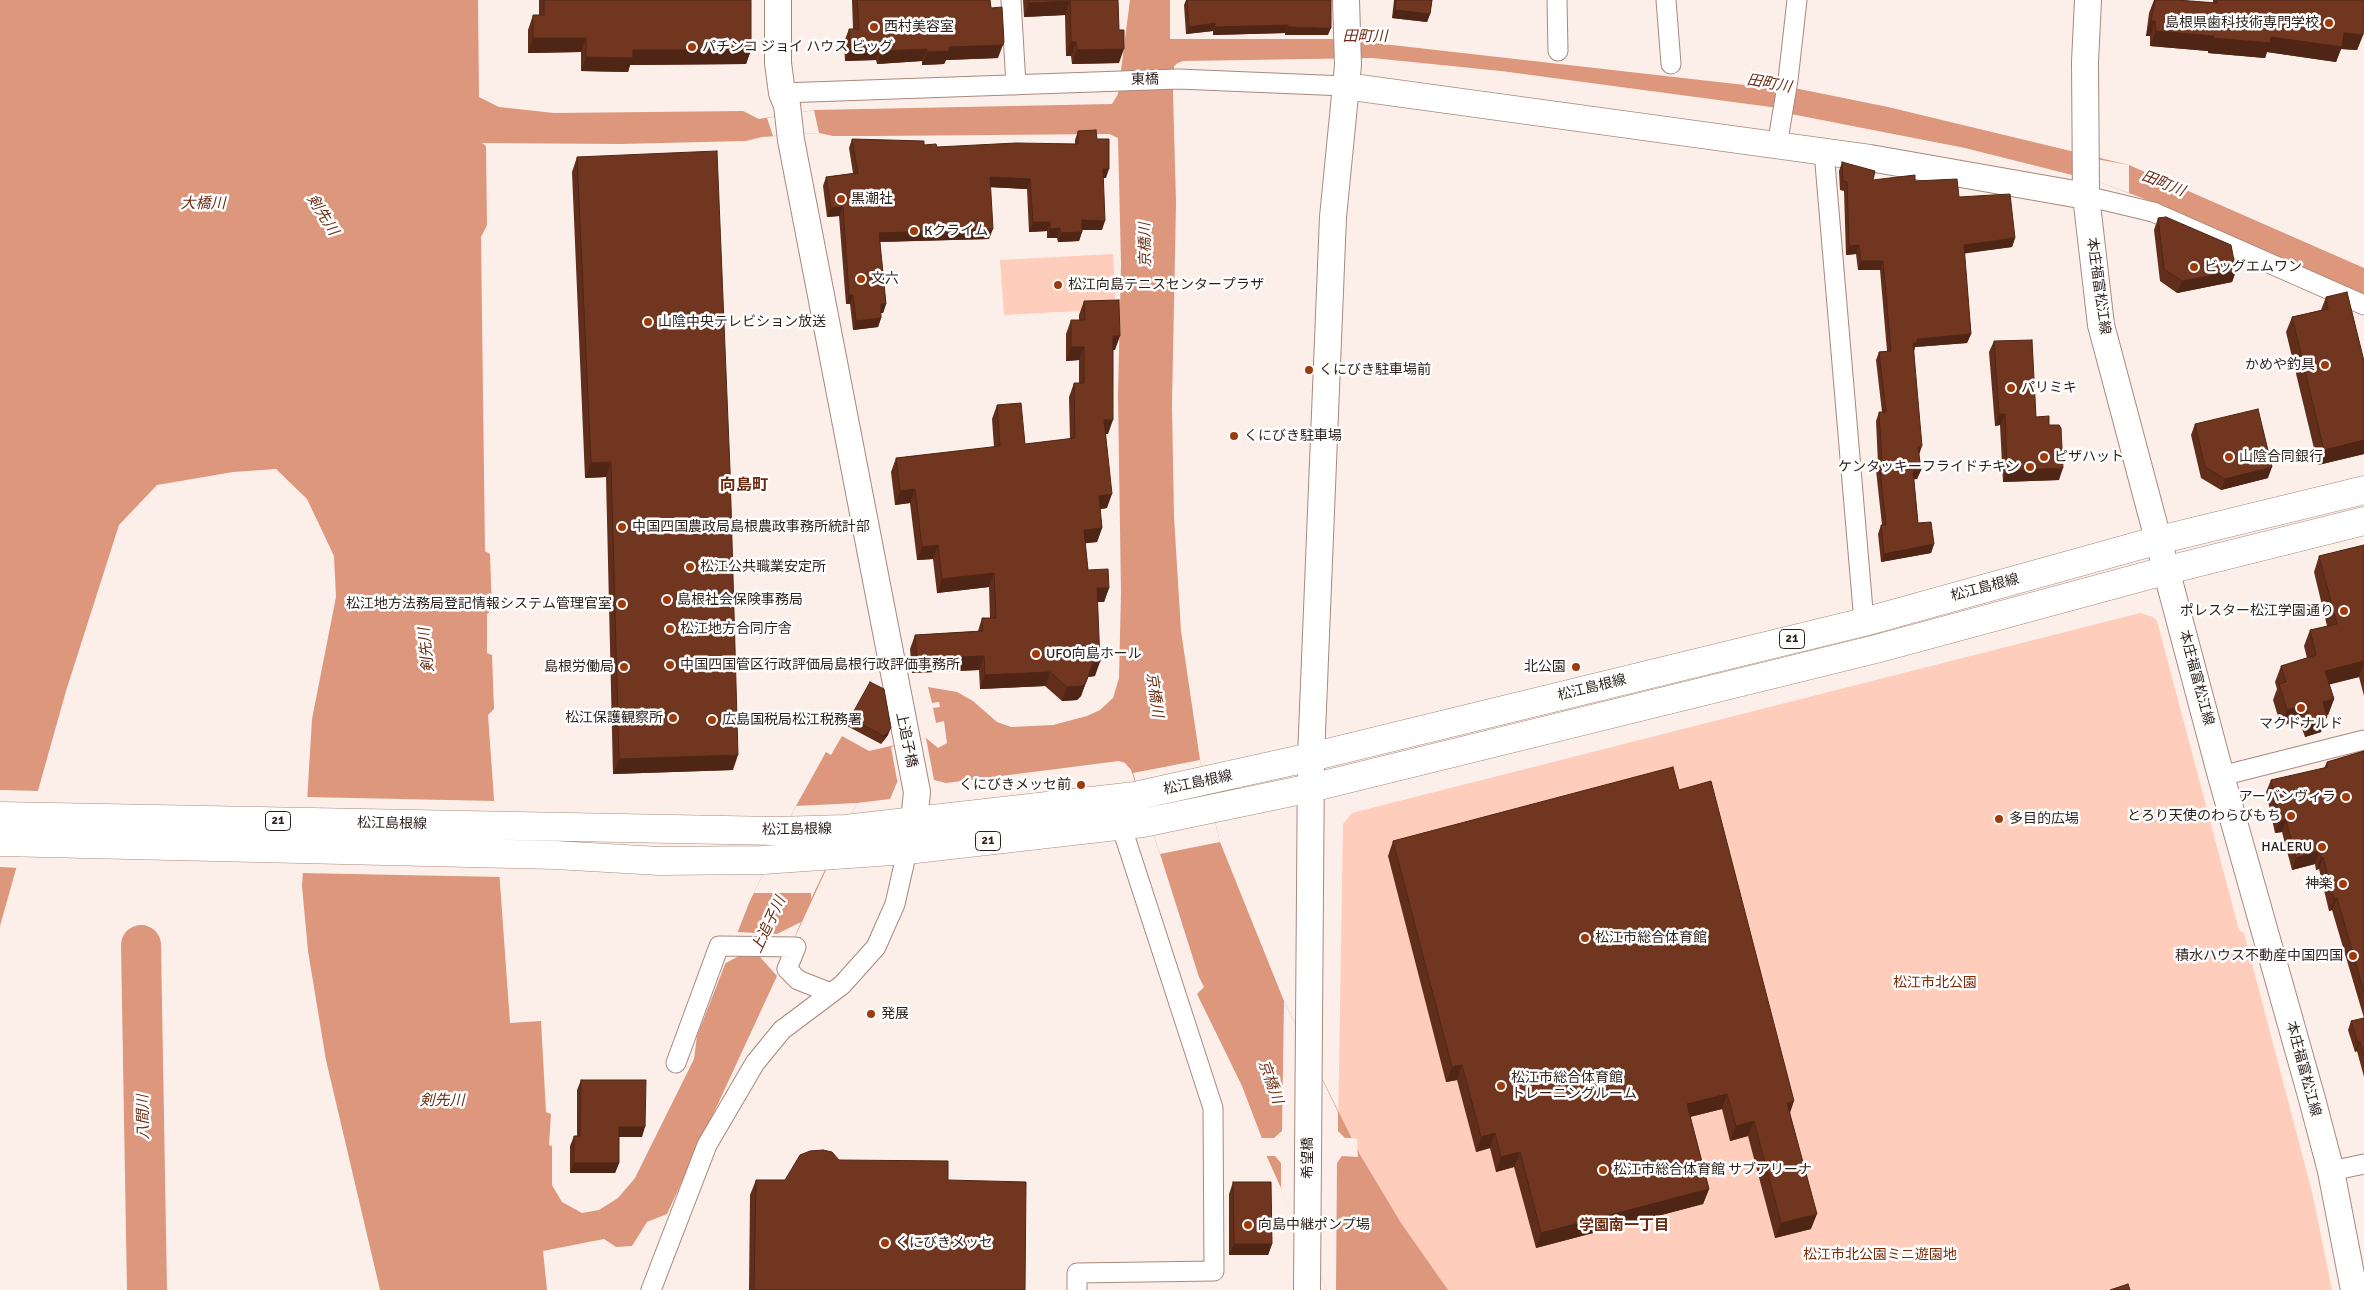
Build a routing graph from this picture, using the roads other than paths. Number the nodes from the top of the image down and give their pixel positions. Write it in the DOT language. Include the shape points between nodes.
graph roads {
  1 [pos="778,0"];
  2 [pos="1011,0"];
  3 [pos="1346,0"];
  4 [pos="1557,0"];
  5 [pos="1666,0"];
  6 [pos="1797,0"];
  7 [pos="2088,0"];
  8 [pos="1558,51"];
  9 [pos="1671,64"];
  10 [pos="1346,75"];
  11 [pos="1016,85"];
  12 [pos="784,99"];
  13 [pos="1777,146"];
  14 [pos="1824,152"];
  15 [pos="2086,190"];
  16 [pos="2364,304"];
  17 [pos="2364,490"];
  18 [pos="2364,521"];
  19 [pos="2160,540"];
  20 [pos="2168,570"];
  21 [pos="1864,622"];
  22 [pos="2364,740"];
  23 [pos="1311,756"];
  24 [pos="2221,776"];
  25 [pos="1311,788"];
  26 [pos="0,816"];
  27 [pos="914,821"];
  28 [pos="1132,824"];
  29 [pos="0,842"];
  30 [pos="908,850"];
  31 [pos="832,993"];
  32 [pos="676,1063"];
  33 [pos="2364,1164"];
  34 [pos="2331,1171"];
  35 [pos="651,1290"];
  36 [pos="1077,1290"];
  37 [pos="1307,1290"];
  38 [pos="2354,1290"];
  1 -- 12 [label="street, 上追子橋" via="778,63"];
  2 -- 11 [label="street"];
  3 -- 10 [label="street, 希望橋"];
  4 -- 8 [label="street"];
  5 -- 9 [label="street"];
  6 -- 13 [label="street" via="1784,115"];
  7 -- 15 [label="street, 本庄福富松江線"];
  10 -- 11 [label="street, 東橋"];
  10 -- 13 [label="street"];
  10 -- 23 [label="street, 希望橋" via="1333,217"];
  11 -- 12 [label="street, 東橋"];
  12 -- 27 [label="street, 上追子橋" via="917,792"];
  13 -- 14 [label="street"];
  14 -- 15 [label="street"];
  14 -- 21 [label="street"];
  15 -- 16 [label="street" via="2153,212"];
  15 -- 19 [label="street, 本庄福富松江線" via="2101,325"];
  17 -- 19 [label="main road, 松江島根線 / 21"];
  18 -- 20 [label="main road, 松江島根線 / 21"];
  19 -- 20 [label="street, 本庄福富松江線"];
  19 -- 21 [label="main road, 松江島根線 / 21"];
  20 -- 24 [label="street, 本庄福富松江線"];
  20 -- 25 [label="main road, 松江島根線 / 21" via="1876,649"];
  21 -- 23 [label="main road, 松江島根線 / 21"];
  22 -- 24 [label="street"];
  23 -- 25 [label="street, 希望橋"];
  23 -- 27 [label="main road, 松江島根線 / 21" via="1135,796"];
  24 -- 34 [label="street, 本庄福富松江線"];
  25 -- 28 [label="main road, 松江島根線 / 21"];
  25 -- 37 [label="street, 希望橋"];
  26 -- 27 [label="main road, 松江島根線 / 21" via="776,831 845,829"];
  27 -- 30 [label="street"];
  28 -- 30 [label="main road, 松江島根線 / 21"];
  28 -- 36 [label="street" via="1213,1108 1214,1271 1077,1273"];
  29 -- 30 [label="main road, 松江島根線 / 21" via="555,855 659,861 833,857"];
  30 -- 31 [label="street" via="896,904 876,948"];
  31 -- 32 [label="street" via="798,980 788,969 796,947 719,946"];
  31 -- 35 [label="street" via="782,1030 755,1063 707,1145"];
  33 -- 34 [label="street"];
  34 -- 38 [label="street, 本庄福富松江線"];
}
